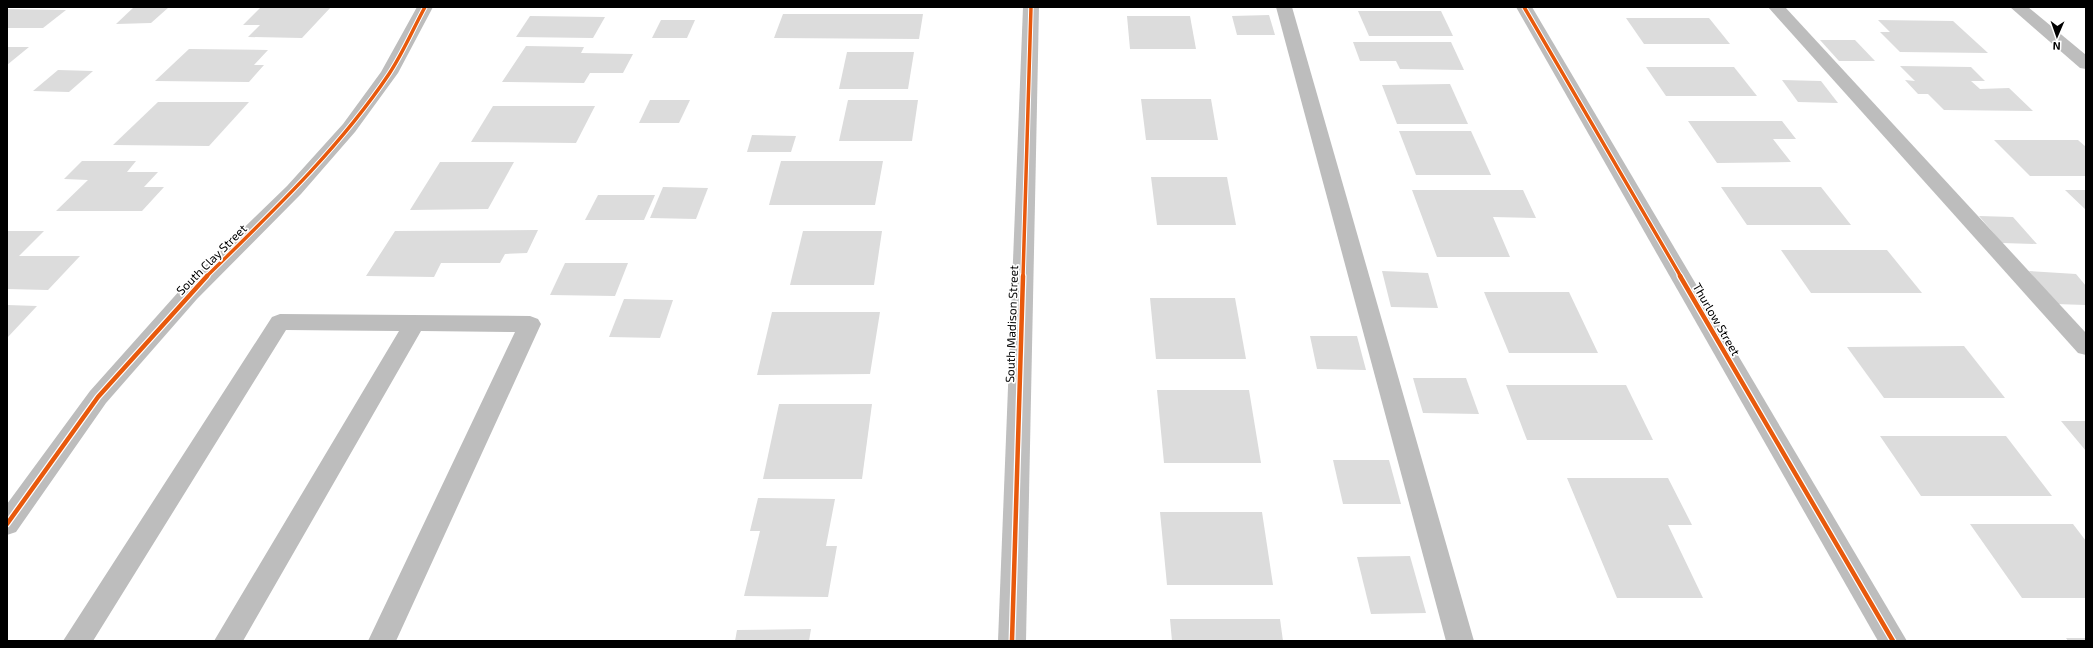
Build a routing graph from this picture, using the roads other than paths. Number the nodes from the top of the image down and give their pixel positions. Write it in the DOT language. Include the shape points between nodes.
graph roads {
  1 [pos="425,7"];
  2 [pos="1031,7"];
  3 [pos="1284,7"];
  4 [pos="1524,7"];
  5 [pos="1776,7"];
  6 [pos="2018,7"];
  7 [pos="2086,64"];
  8 [pos="414,323"];
  9 [pos="2086,347"];
  10 [pos="7,524"];
  11 [pos="77,641"];
  12 [pos="228,641"];
  13 [pos="382,641"];
  14 [pos="1012,641"];
  15 [pos="1460,641"];
  16 [pos="1893,641"];
  1 -- 10 [label="street, South Clay Street" via="389,73 349,128 294,190 189,294 98,397"];
  2 -- 14 [label="street, South Madison Street"];
  3 -- 15 [label="street"];
  4 -- 16 [label="street, Thurlow Street"];
  5 -- 9 [label="street"];
  6 -- 7 [label="street"];
  8 -- 11 [label="street" via="280,322"];
  8 -- 12 [label="street"];
  8 -- 13 [label="street" via="530,324"];
}
